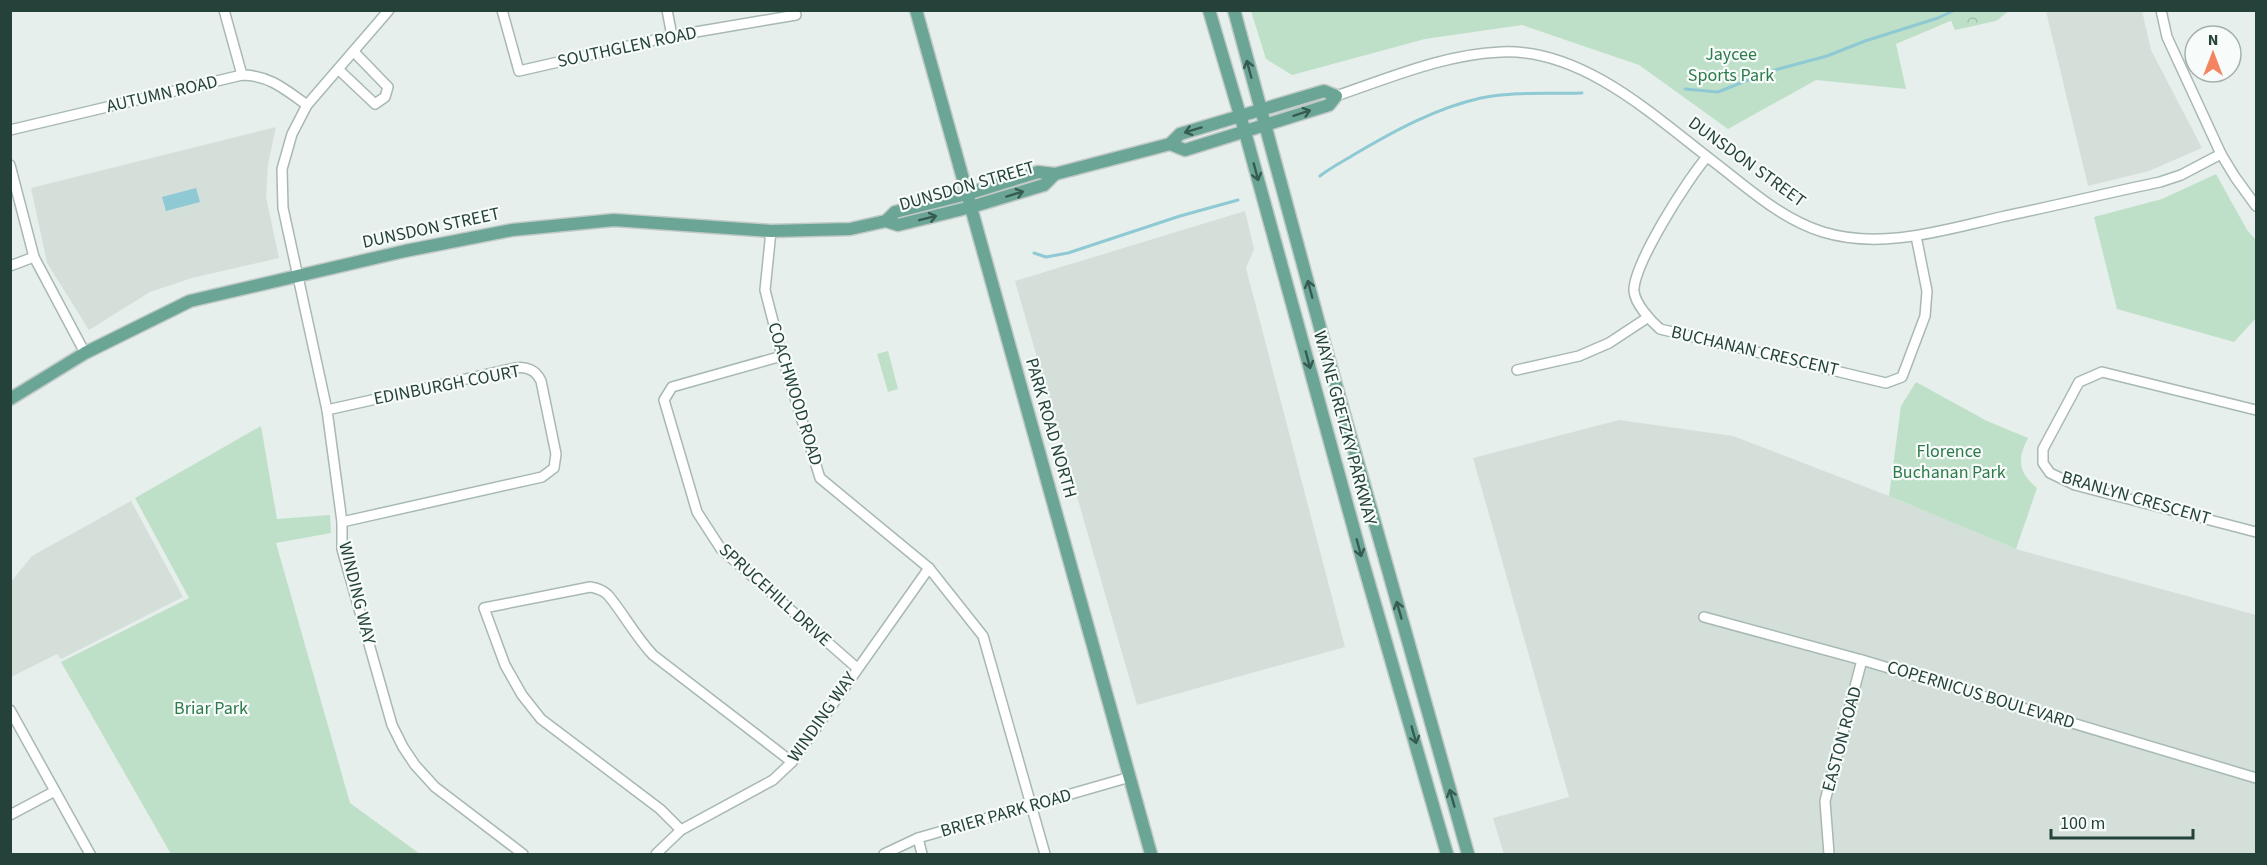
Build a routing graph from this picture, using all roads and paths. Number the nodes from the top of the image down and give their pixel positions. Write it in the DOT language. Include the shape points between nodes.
graph roads {
  1 [pos="224,10"];
  2 [pos="389,10"];
  3 [pos="502,10"];
  4 [pos="667,10"];
  5 [pos="916,10"];
  6 [pos="1209,10"];
  7 [pos="1234,10"];
  8 [pos="2161,10"];
  9 [pos="795,15"];
  10 [pos="672,36"];
  11 [pos="354,52"];
  12 [pos="338,69"];
  13 [pos="242,75"];
  14 [pos="1336,96"];
  15 [pos="307,105"];
  16 [pos="1260,110"];
  17 [pos="1239,116"];
  18 [pos="1264,126"];
  19 [pos="10,130"];
  20 [pos="1245,132"];
  21 [pos="1170,144"];
  22 [pos="2221,154"];
  23 [pos="1707,157"];
  24 [pos="10,165"];
  25 [pos="1055,174"];
  26 [pos="967,194"];
  27 [pos="2256,206"];
  28 [pos="971,207"];
  29 [pos="886,221"];
  30 [pos="771,231"];
  31 [pos="1916,236"];
  32 [pos="34,257"];
  33 [pos="10,266"];
  34 [pos="297,276"];
  35 [pos="1647,318"];
  36 [pos="85,353"];
  37 [pos="782,356"];
  38 [pos="1516,370"];
  39 [pos="10,399"];
  40 [pos="327,410"];
  41 [pos="2256,410"];
  42 [pos="342,522"];
  43 [pos="2256,532"];
  44 [pos="929,568"];
  45 [pos="1704,617"];
  46 [pos="1862,660"];
  47 [pos="857,668"];
  48 [pos="10,710"];
  49 [pos="792,762"];
  50 [pos="1130,777"];
  51 [pos="2256,778"];
  52 [pos="55,791"];
  53 [pos="1031,805"];
  54 [pos="10,815"];
  55 [pos="681,830"];
  56 [pos="918,838"];
  57 [pos="90,855"];
  58 [pos="523,855"];
  59 [pos="656,855"];
  60 [pos="885,855"];
  61 [pos="922,855"];
  62 [pos="1044,855"];
  63 [pos="1151,855"];
  64 [pos="1447,855"];
  65 [pos="1468,855"];
  66 [pos="1829,855"];
  1 -- 13 [label="street"];
  2 -- 11 [label="street, WINDING WAY"];
  3 -- 10 [label="street, SOUTHGLEN ROAD" via="519,71"];
  4 -- 10 [label="street"];
  5 -- 26 [label="main road, PARK ROAD NORTH"];
  6 -- 17 [label="main road, WAYNE GRETZKY PARKWAY"];
  16 -- 7 [label="main road, WAYNE GRETZKY PARKWAY, one-way"];
  8 -- 22 [label="street" via="2167,37"];
  9 -- 10 [label="street, SOUTHGLEN ROAD"];
  11 -- 12 [label="street, WINDING WAY"];
  11 -- 12 [label="street" via="388,87 385,97 375,104"];
  12 -- 15 [label="street, WINDING WAY"];
  13 -- 15 [label="street, AUTUMN ROAD" via="274,82"];
  13 -- 19 [label="street, AUTUMN ROAD"];
  14 -- 16 [label="main road, DUNSDON STREET" via="1324,91"];
  18 -- 14 [label="main road, DUNSDON STREET, one-way" via="1329,105"];
  14 -- 23 [label="street, DUNSDON STREET" via="1467,55 1537,54 1620,91"];
  15 -- 34 [label="street, WINDING WAY" via="292,134 282,169 283,208"];
  16 -- 17 [label="main road, DUNSDON STREET"];
  16 -- 18 [label="main road, WAYNE GRETZKY PARKWAY"];
  17 -- 20 [label="main road, WAYNE GRETZKY PARKWAY"];
  17 -- 21 [label="main road, DUNSDON STREET, one-way" via="1180,134"];
  18 -- 20 [label="main road, DUNSDON STREET"];
  65 -- 18 [label="main road, WAYNE GRETZKY PARKWAY, one-way"];
  20 -- 21 [label="main road, DUNSDON STREET" via="1185,150"];
  20 -- 64 [label="main road, WAYNE GRETZKY PARKWAY, one-way"];
  21 -- 25 [label="main road, DUNSDON STREET"];
  22 -- 27 [label="street"];
  22 -- 31 [label="street, DUNSDON STREET" via="2160,182"];
  23 -- 31 [label="street, DUNSDON STREET" via="1784,216 1824,232 1866,240"];
  23 -- 35 [label="street, BUCHANAN CRESCENT" via="1693,172 1639,266 1634,292"];
  24 -- 32 [label="street"];
  25 -- 26 [label="main road, DUNSDON STREET" via="1038,172"];
  28 -- 25 [label="main road, DUNSDON STREET, one-way" via="1044,185"];
  26 -- 28 [label="main road, PARK ROAD NORTH"];
  26 -- 29 [label="main road, DUNSDON STREET" via="895,212"];
  29 -- 28 [label="main road, DUNSDON STREET, one-way" via="898,225"];
  28 -- 50 [label="main road, PARK ROAD NORTH"];
  29 -- 30 [label="main road, DUNSDON STREET" via="850,229"];
  30 -- 34 [label="main road, DUNSDON STREET" via="614,220 512,230"];
  30 -- 37 [label="street, COACHWOOD ROAD" via="765,290"];
  31 -- 35 [label="street, BUCHANAN CRESCENT" via="1927,291 1925,316 1902,377 1886,383 1660,329"];
  32 -- 33 [label="street"];
  32 -- 36 [label="street"];
  34 -- 36 [label="main road, DUNSDON STREET" via="190,301"];
  34 -- 40 [label="street, WINDING WAY"];
  35 -- 38 [label="street" via="1580,356"];
  36 -- 39 [label="main road, DUNSDON STREET"];
  37 -- 44 [label="street, COACHWOOD ROAD" via="820,478"];
  37 -- 47 [label="street, SPRUCEHILL DRIVE" via="672,387 664,400 697,512 721,549"];
  40 -- 42 [label="street, WINDING WAY"];
  40 -- 42 [label="street, EDINBURGH COURT" via="526,368 541,381 556,454 554,468 542,477"];
  41 -- 43 [label="street, BRANLYN CRESCENT" via="2102,372 2079,382 2043,448 2043,463 2050,473 2075,484"];
  42 -- 58 [label="street, WINDING WAY" via="342,549 351,584 392,724 403,747 435,787"];
  44 -- 47 [label="street, WINDING WAY"];
  44 -- 53 [label="street, COACHWOOD ROAD" via="983,636"];
  45 -- 46 [label="street, COPERNICUS BOULEVARD"];
  46 -- 51 [label="street, COPERNICUS BOULEVARD"];
  46 -- 66 [label="street, EASTON ROAD" via="1825,801"];
  47 -- 49 [label="street, WINDING WAY"];
  48 -- 52 [label="street"];
  49 -- 55 [label="street, WINDING WAY" via="773,780"];
  49 -- 55 [label="street" via="653,655 600,590 590,587 484,608 505,665 541,718 660,809"];
  50 -- 53 [label="street, BRIER PARK ROAD"];
  50 -- 63 [label="main road, PARK ROAD NORTH"];
  52 -- 54 [label="street"];
  52 -- 57 [label="street"];
  53 -- 56 [label="street, BRIER PARK ROAD"];
  53 -- 62 [label="street, COACHWOOD ROAD"];
  55 -- 59 [label="street, WINDING WAY"];
  56 -- 60 [label="street, BRIER PARK ROAD"];
  56 -- 61 [label="street"];
}
